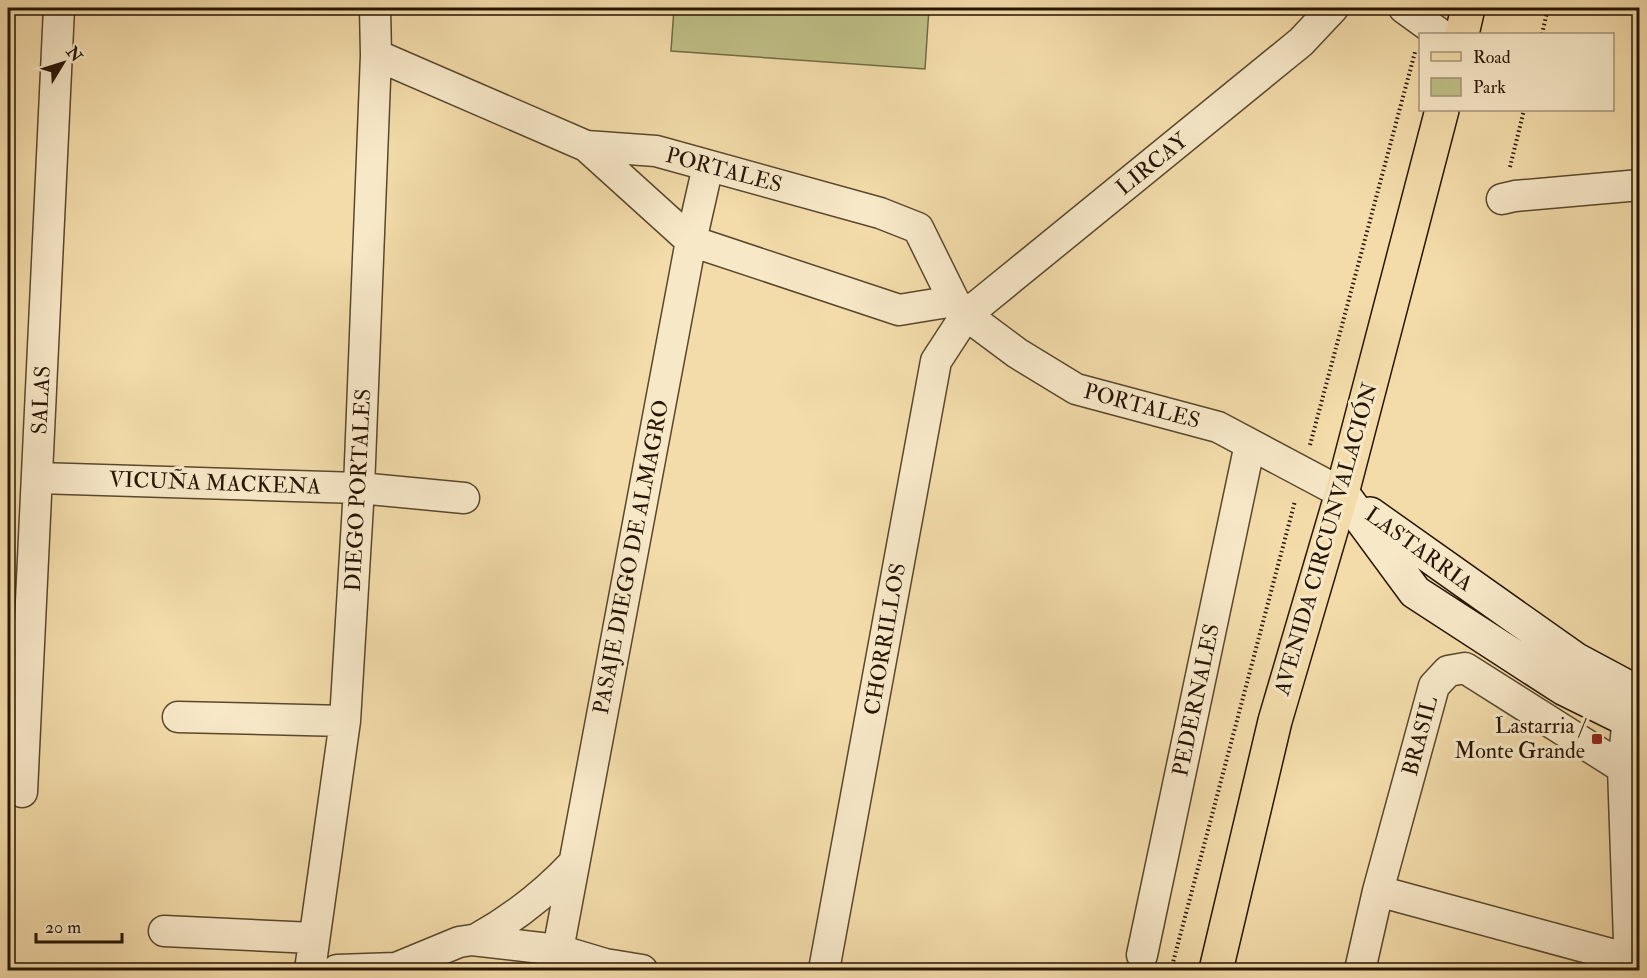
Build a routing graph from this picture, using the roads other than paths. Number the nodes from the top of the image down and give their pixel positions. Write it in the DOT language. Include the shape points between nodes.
graph roads {
  1 [pos="59,8"];
  2 [pos="375,8"];
  3 [pos="1333,8"];
  4 [pos="1404,8"];
  5 [pos="1468,8"];
  6 [pos="1439,33"];
  7 [pos="1462,33"];
  8 [pos="376,55"];
  9 [pos="1442,111"];
  10 [pos="586,146"];
  11 [pos="708,166"];
  12 [pos="1640,185"];
  13 [pos="1503,199"];
  14 [pos="691,241"];
  15 [pos="960,308"];
  16 [pos="1250,444"];
  17 [pos="38,478"];
  18 [pos="359,488"];
  19 [pos="1342,493"];
  20 [pos="464,498"];
  21 [pos="1634,704"];
  22 [pos="178,717"];
  23 [pos="345,721"];
  24 [pos="1623,768"];
  25 [pos="21,792"];
  26 [pos="574,863"];
  27 [pos="1378,891"];
  28 [pos="164,931"];
  29 [pos="313,938"];
  30 [pos="474,940"];
  31 [pos="558,950"];
  32 [pos="1142,955"];
  33 [pos="1629,965"];
  34 [pos="396,969"];
  35 [pos="310,970"];
  36 [pos="337,970"];
  37 [pos="642,970"];
  38 [pos="824,970"];
  39 [pos="1216,970"];
  40 [pos="1360,970"];
  1 -- 17 [label="street, SALAS"];
  2 -- 8 [label="street, DIEGO PORTALES"];
  3 -- 15 [label="street, LIRCAY" via="1301,42"];
  4 -- 6 [label="street"];
  5 -- 7 [label="main road"];
  8 -- 10 [label="street, PORTALES"];
  8 -- 18 [label="street, DIEGO PORTALES"];
  9 -- 19 [label="main road, AVENIDA CIRCUNVALACIÓN"];
  10 -- 11 [label="street, PORTALES" via="656,151"];
  10 -- 14 [label="street, PORTALES"];
  11 -- 14 [label="street, PASAJE DIEGO DE ALMAGRO"];
  11 -- 15 [label="street, PORTALES" via="880,213 918,228"];
  12 -- 13 [label="street"];
  14 -- 15 [label="street, PORTALES" via="899,310"];
  14 -- 26 [label="street, PASAJE DIEGO DE ALMAGRO"];
  15 -- 16 [label="street, PORTALES" via="1017,353 1076,389 1218,427"];
  15 -- 38 [label="street, CHORRILLOS" via="936,361"];
  16 -- 19 [label="street, PORTALES"];
  16 -- 32 [label="street, PEDERNALES"];
  17 -- 18 [label="street, VICUÑA MACKENA"];
  17 -- 25 [label="street, SALAS"];
  18 -- 20 [label="street, VICUÑA MACKENA"];
  18 -- 23 [label="street, DIEGO PORTALES"];
  19 -- 21 [label="street, LASTARRIA" via="1416,592 1563,688"];
  19 -- 39 [label="main road, AVENIDA CIRCUNVALACIÓN" via="1275,721"];
  21 -- 24 [label="street"];
  22 -- 23 [label="street"];
  23 -- 29 [label="street, DIEGO PORTALES"];
  24 -- 27 [label="street, BRASIL" via="1465,668 1448,671 1434,686"];
  24 -- 33 [label="street"];
  26 -- 30 [label="street" via="540,897"];
  26 -- 31 [label="street, PASAJE DIEGO DE ALMAGRO"];
  27 -- 33 [label="street"];
  27 -- 40 [label="street, BRASIL"];
  28 -- 29 [label="street"];
  29 -- 35 [label="street, DIEGO PORTALES"];
  30 -- 31 [label="street"];
  30 -- 34 [label="street" via="459,942"];
  31 -- 37 [label="street"];
  34 -- 36 [label="street"];
}
